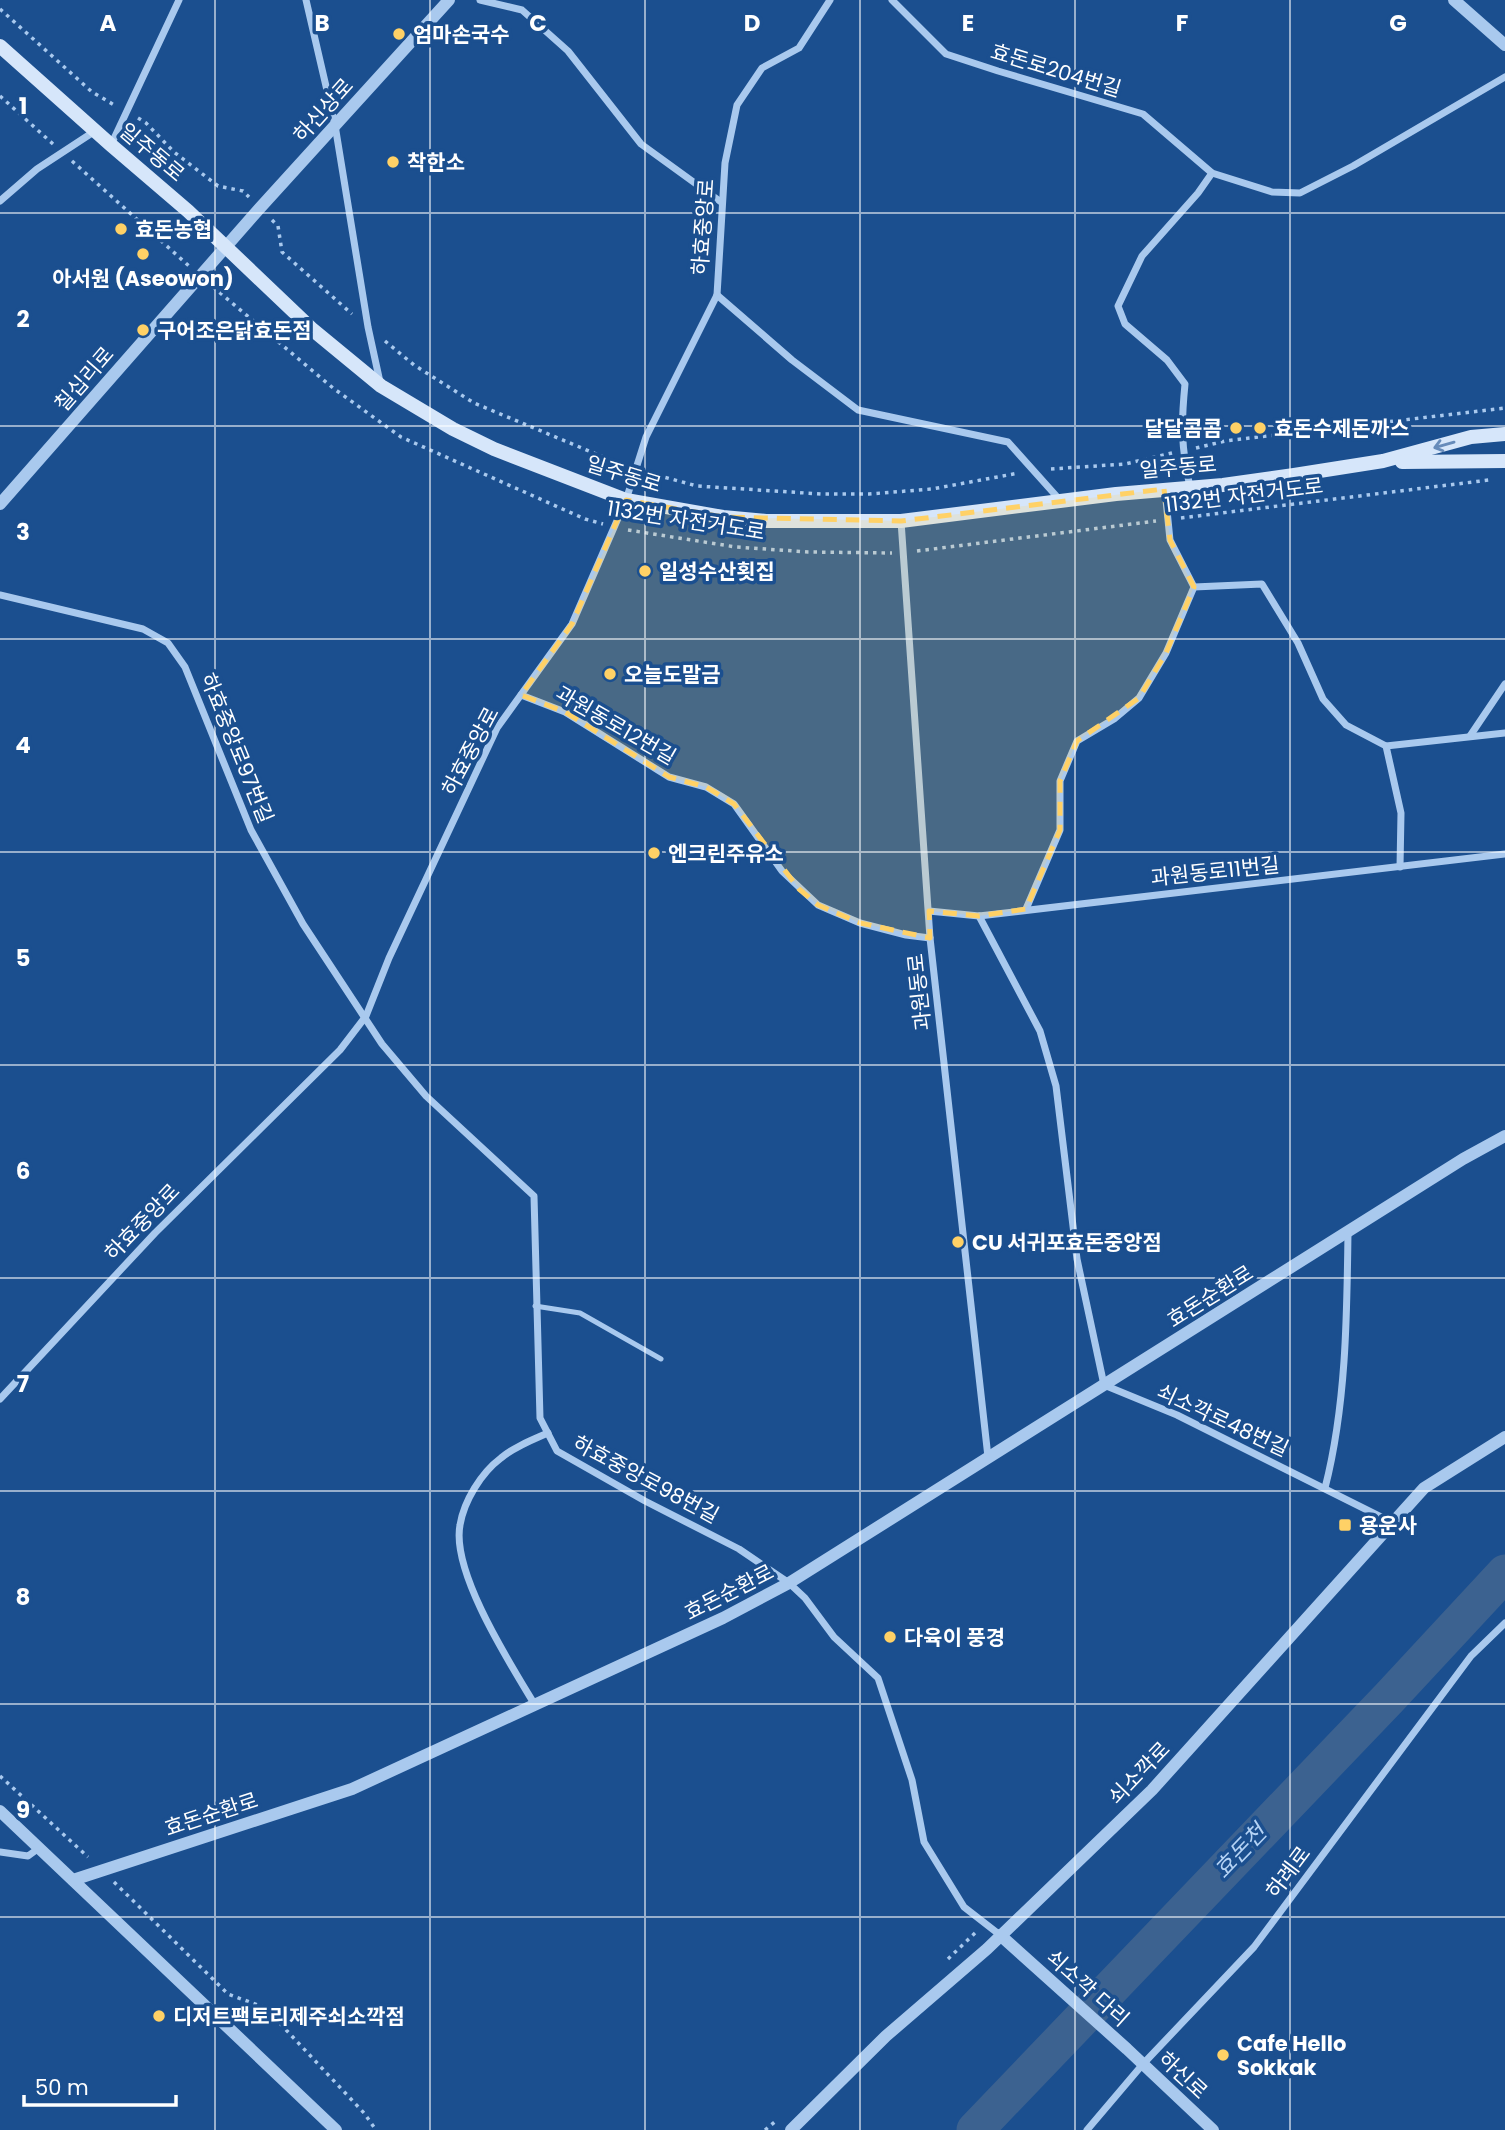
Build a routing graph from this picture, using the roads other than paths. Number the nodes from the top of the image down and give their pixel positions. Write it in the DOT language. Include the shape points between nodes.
graph roads {
  1 [pos="179,0"];
  2 [pos="306,0"];
  3 [pos="449,0"];
  4 [pos="480,0"];
  5 [pos="830,0"];
  6 [pos="892,0"];
  7 [pos="1454,0"];
  8 [pos="1505,45"];
  9 [pos="0,46"];
  10 [pos="1505,77"];
  11 [pos="335,125"];
  12 [pos="95,131"];
  13 [pos="110,145"];
  14 [pos="1212,173"];
  15 [pos="0,201"];
  16 [pos="721,202"];
  17 [pos="226,247"];
  18 [pos="717,295"];
  19 [pos="380,386"];
  20 [pos="1505,428"];
  21 [pos="1505,434"];
  22 [pos="1471,437"];
  23 [pos="1383,461"];
  24 [pos="1505,461"];
  25 [pos="1190,487"];
  26 [pos="1164,489"];
  27 [pos="626,500"];
  28 [pos="1060,501"];
  29 [pos="0,504"];
  30 [pos="901,521"];
  31 [pos="1194,587"];
  32 [pos="0,595"];
  33 [pos="1505,684"];
  34 [pos="521,695"];
  35 [pos="1505,733"];
  36 [pos="1470,736"];
  37 [pos="1386,746"];
  38 [pos="1505,854"];
  39 [pos="1400,867"];
  40 [pos="1026,909"];
  41 [pos="929,911"];
  42 [pos="979,916"];
  43 [pos="930,938"];
  44 [pos="366,1016"];
  45 [pos="1505,1136"];
  46 [pos="1349,1232"];
  47 [pos="535,1306"];
  48 [pos="661,1359"];
  49 [pos="1104,1385"];
  50 [pos="0,1399"];
  51 [pos="548,1433"];
  52 [pos="1505,1437"];
  53 [pos="989,1459"];
  54 [pos="1325,1488"];
  55 [pos="1393,1523"];
  56 [pos="789,1583"];
  57 [pos="1505,1623"];
  58 [pos="536,1704"];
  59 [pos="0,1811"];
  60 [pos="39,1847"];
  61 [pos="0,1852"];
  62 [pos="73,1880"];
  63 [pos="1000,1935"];
  64 [pos="1127,2049"];
  65 [pos="1143,2064"];
  66 [pos="1095,2120"];
  67 [pos="337,2130"];
  68 [pos="791,2130"];
  69 [pos="1087,2130"];
  70 [pos="1098,2130"];
  71 [pos="1213,2130"];
  1 -- 13 [label="street"];
  2 -- 11 [label="street"];
  3 -- 11 [label="street, 하신상로"];
  4 -- 16 [label="street" via="522,10 568,51 641,144"];
  5 -- 16 [label="street, 하효중앙로" via="799,48 762,68 737,105"];
  6 -- 14 [label="street, 효돈로204번길" via="946,54 1143,114"];
  7 -- 8 [label="street"];
  9 -- 12 [label="main road, 일주동로"];
  10 -- 14 [label="street, 효돈로204번길" via="1300,193 1272,192"];
  11 -- 17 [label="street, 하신상로"];
  11 -- 19 [label="street"];
  12 -- 13 [label="main road, 일주동로"];
  12 -- 15 [label="street" via="37,169"];
  13 -- 17 [label="main road, 일주동로"];
  14 -- 25 [label="street" via="1142,256 1118,306 1125,324 1167,360 1185,384 1182,451"];
  16 -- 18 [label="street, 하효중앙로"];
  17 -- 19 [label="main road, 일주동로"];
  17 -- 29 [label="street, 칠십리로"];
  18 -- 27 [label="street, 하효중앙로" via="646,437"];
  18 -- 28 [label="street" via="858,410 1008,442"];
  19 -- 27 [label="main road, 일주동로" via="494,449"];
  20 -- 22 [label="main road"];
  21 -- 22 [label="main road, 일주동로"];
  22 -- 23 [label="main road, 일주동로, one-way"];
  23 -- 24 [label="main road, 일주동로"];
  23 -- 25 [label="main road, 일주동로"];
  25 -- 26 [label="main road, 일주동로"];
  26 -- 28 [label="main road, 일주동로"];
  26 -- 31 [label="street" via="1170,540"];
  27 -- 30 [label="main road, 일주동로" via="766,521"];
  27 -- 34 [label="street, 하효중앙로" via="572,624"];
  28 -- 30 [label="main road, 일주동로"];
  30 -- 41 [label="street, 과원동로"];
  31 -- 37 [label="street" via="1262,584 1298,643 1323,699 1346,725"];
  31 -- 40 [label="street" via="1166,653 1139,698 1077,741 1060,782 1059,830"];
  32 -- 44 [label="street, 하효중앙로97번길" via="143,629 168,643 185,667 251,830 303,924"];
  33 -- 36 [label="street"];
  34 -- 43 [label="street, 과원동로12번길" via="565,712 669,777 706,787 734,804 782,871 818,905 860,923"];
  34 -- 44 [label="street, 하효중앙로" via="497,727"];
  35 -- 36 [label="street"];
  36 -- 37 [label="street"];
  37 -- 39 [label="street" via="1401,813"];
  38 -- 39 [label="street, 과원동로11번길"];
  39 -- 40 [label="street, 과원동로11번길"];
  40 -- 42 [label="street, 과원동로11번길"];
  41 -- 42 [label="street, 과원동로11번길"];
  41 -- 43 [label="street, 과원동로"];
  42 -- 49 [label="street" via="1040,1031 1055,1086 1077,1259"];
  43 -- 53 [label="street, 과원동로"];
  44 -- 47 [label="street, 하효중앙로98번길" via="382,1044 426,1096 534,1196"];
  44 -- 50 [label="street, 하효중앙로" via="340,1050 146,1243"];
  45 -- 46 [label="street, 효돈순환로"];
  46 -- 49 [label="street, 효돈순환로"];
  46 -- 54 [label="street" via="1335,1448"];
  47 -- 48 [label="lane" via="580,1313"];
  47 -- 51 [label="street, 하효중앙로98번길" via="540,1418"];
  49 -- 53 [label="street, 효돈순환로"];
  49 -- 54 [label="street, 쇠소깍로48번길" via="1177,1415"];
  51 -- 56 [label="street, 하효중앙로98번길" via="557,1451 739,1549"];
  51 -- 58 [label="street" via="502,1457 486,1471 459,1527 470,1584 493,1635"];
  52 -- 55 [label="street, 쇠소깍로" via="1424,1488"];
  53 -- 56 [label="street, 효돈순환로"];
  54 -- 55 [label="street, 쇠소깍로48번길"];
  55 -- 63 [label="street, 쇠소깍로" via="1152,1790"];
  56 -- 58 [label="street, 효돈순환로"];
  56 -- 63 [label="street, 하효중앙로98번길" via="834,1637 877,1678 912,1780 924,1842 964,1908"];
  57 -- 65 [label="street, 하례로" via="1471,1656 1254,1947"];
  58 -- 62 [label="street, 효돈순환로" via="352,1789"];
  59 -- 60 [label="street"];
  60 -- 61 [label="street" via="27,1856"];
  60 -- 62 [label="street"];
  62 -- 67 [label="street"];
  63 -- 64 [label="street, 쇠소깍 다리"];
  63 -- 68 [label="street, 쇠소깍로"];
  64 -- 65 [label="street, 하신로"];
  65 -- 66 [label="street, 하례로"];
  65 -- 71 [label="street, 하신로"];
  66 -- 69 [label="street, 하례로"];
  66 -- 70 [label="street"];
}
